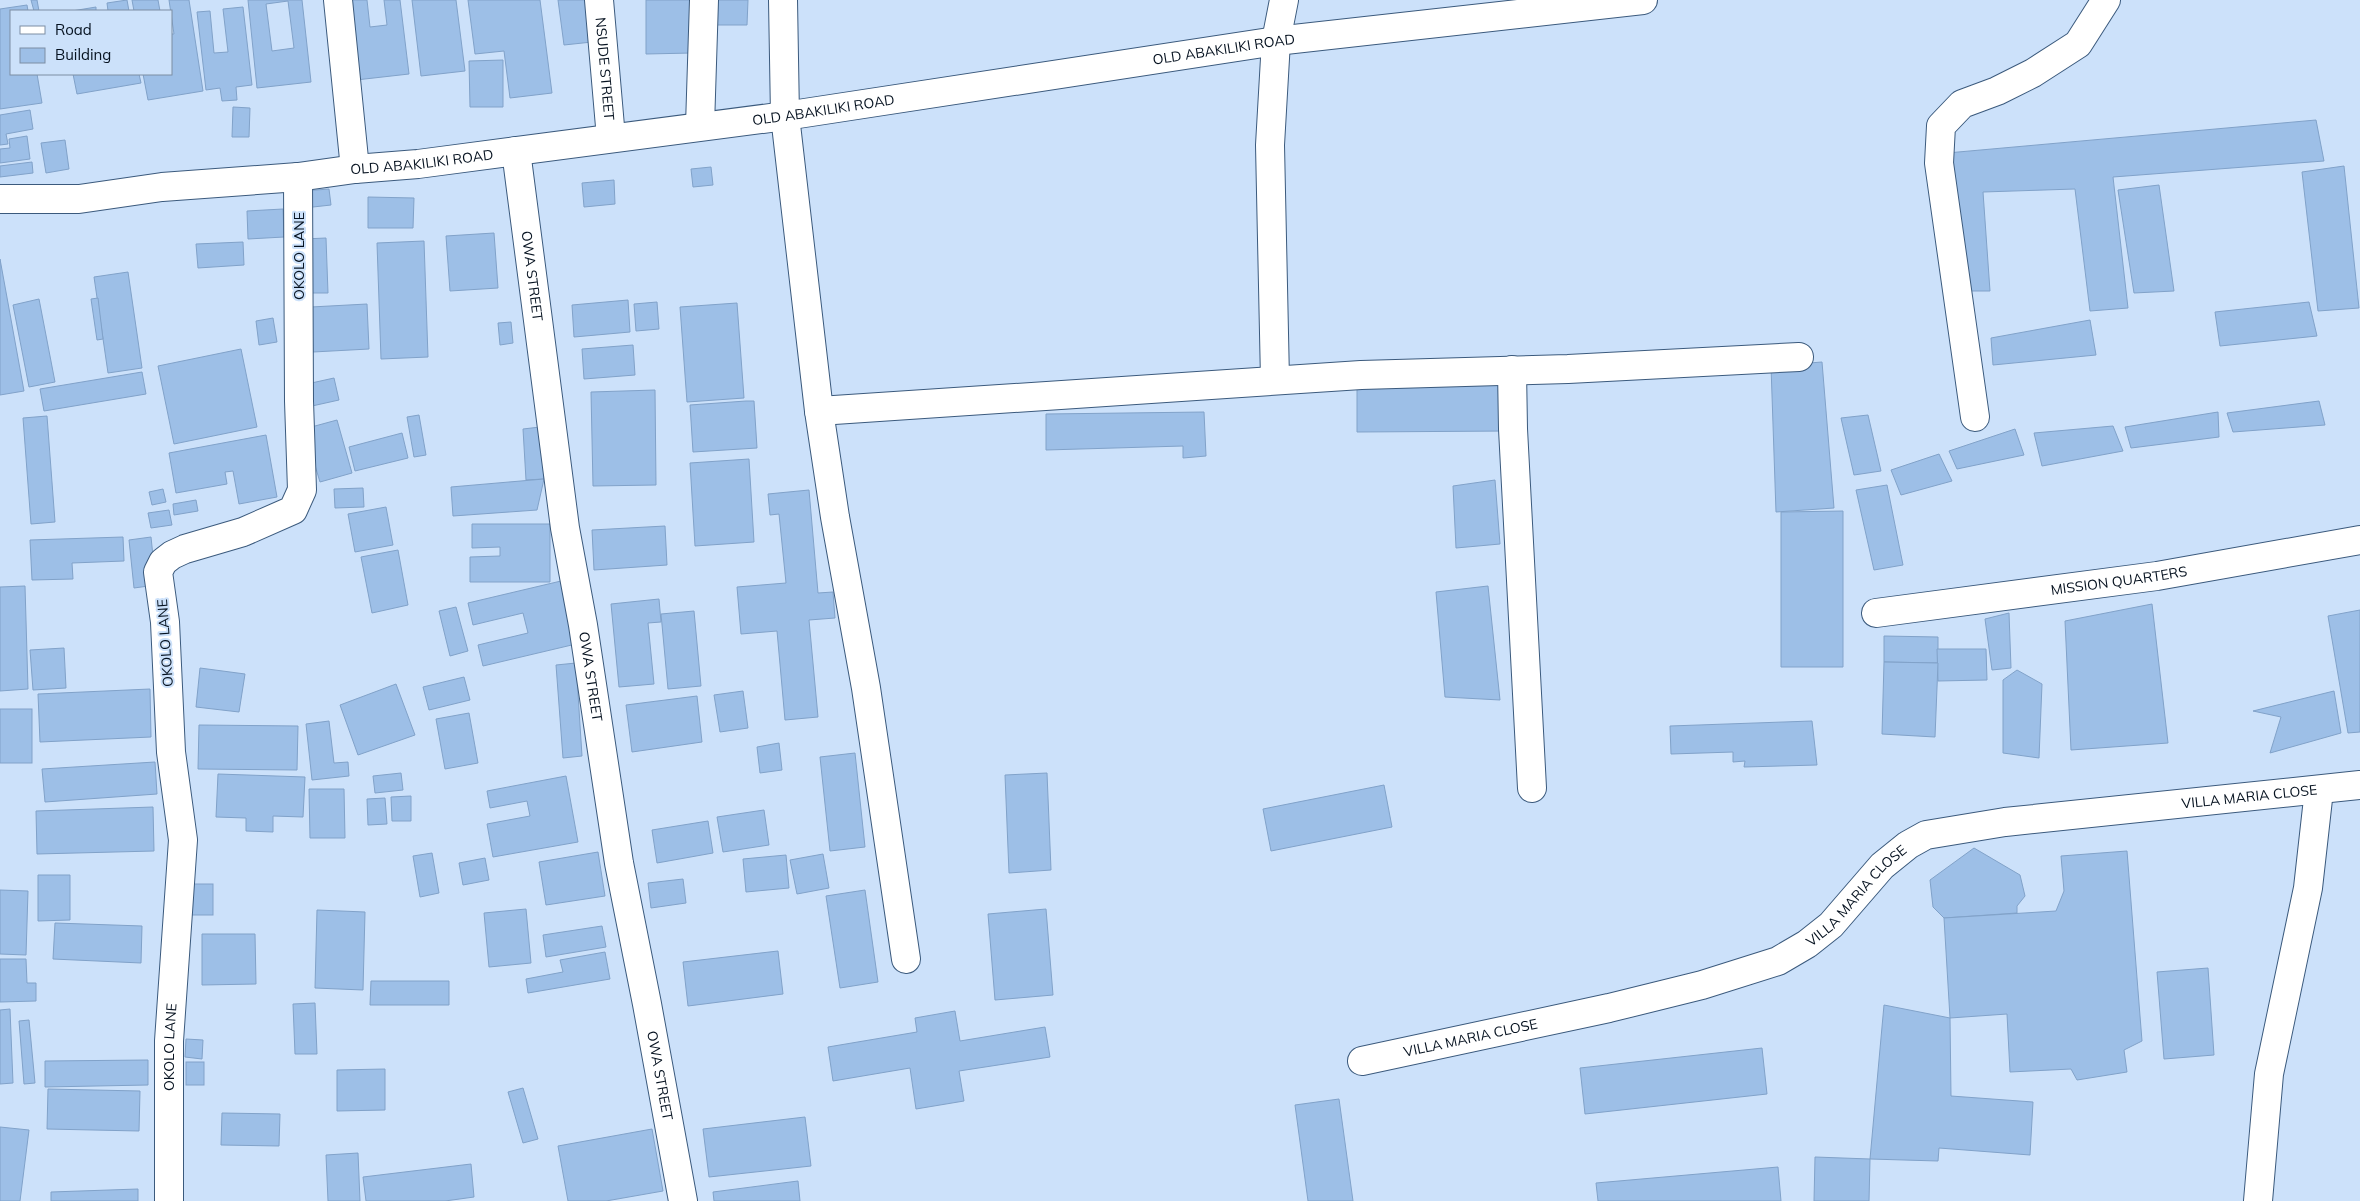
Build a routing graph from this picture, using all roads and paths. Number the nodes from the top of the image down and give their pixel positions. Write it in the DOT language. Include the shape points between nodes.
graph roads {
  1 [pos="338,0"];
  2 [pos="599,0"];
  3 [pos="704,0"];
  4 [pos="783,0"];
  5 [pos="1284,0"];
  6 [pos="1643,0"];
  7 [pos="2106,0"];
  8 [pos="1276,40"];
  9 [pos="785,116"];
  10 [pos="700,126"];
  11 [pos="611,138"];
  12 [pos="516,151"];
  13 [pos="355,169"];
  14 [pos="298,177"];
  15 [pos="0,199"];
  16 [pos="1799,357"];
  17 [pos="1512,370"];
  18 [pos="1275,380"];
  19 [pos="819,411"];
  20 [pos="1975,417"];
  21 [pos="2360,540"];
  22 [pos="1876,613"];
  23 [pos="2360,785"];
  24 [pos="1532,788"];
  25 [pos="2319,790"];
  26 [pos="906,959"];
  27 [pos="1362,1061"];
  28 [pos="169,1201"];
  29 [pos="683,1201"];
  30 [pos="2258,1201"];
  1 -- 13 [label="street"];
  2 -- 11 [label="street, NSUDE STREET"];
  3 -- 10 [label="street"];
  4 -- 9 [label="street"];
  5 -- 8 [label="street"];
  6 -- 8 [label="street, OLD ABAKILIKI ROAD"];
  7 -- 20 [label="street" via="2078,44 2033,73 1962,104 1941,126 1939,163"];
  8 -- 9 [label="street, OLD ABAKILIKI ROAD"];
  8 -- 18 [label="street" via="1270,145"];
  9 -- 10 [label="street, OLD ABAKILIKI ROAD"];
  9 -- 19 [label="street"];
  10 -- 11 [label="street, OLD ABAKILIKI ROAD"];
  11 -- 12 [label="street, OLD ABAKILIKI ROAD"];
  12 -- 13 [label="street, OLD ABAKILIKI ROAD"];
  12 -- 29 [label="street, OWA STREET" via="565,528 619,863"];
  13 -- 14 [label="street, OLD ABAKILIKI ROAD"];
  14 -- 15 [label="street, OLD ABAKILIKI ROAD" via="162,187 79,199"];
  14 -- 28 [label="street, OKOLO LANE" via="302,490 299,501 293,510 243,532 204,542 172,555 158,572 165,622 171,752 183,840 170,1031"];
  16 -- 17 [label="street"];
  17 -- 18 [label="street"];
  17 -- 24 [label="street"];
  18 -- 19 [label="street"];
  19 -- 26 [label="street" via="866,688"];
  21 -- 22 [label="street, MISSION QUARTERS" via="2157,576"];
  23 -- 25 [label="street, VILLA MARIA CLOSE"];
  25 -- 27 [label="street, VILLA MARIA CLOSE" via="2005,822 1926,835 1882,866 1831,924 1807,944 1778,961 1702,985 1609,1008"];
  25 -- 30 [label="street" via="2308,888 2269,1074"];
}
